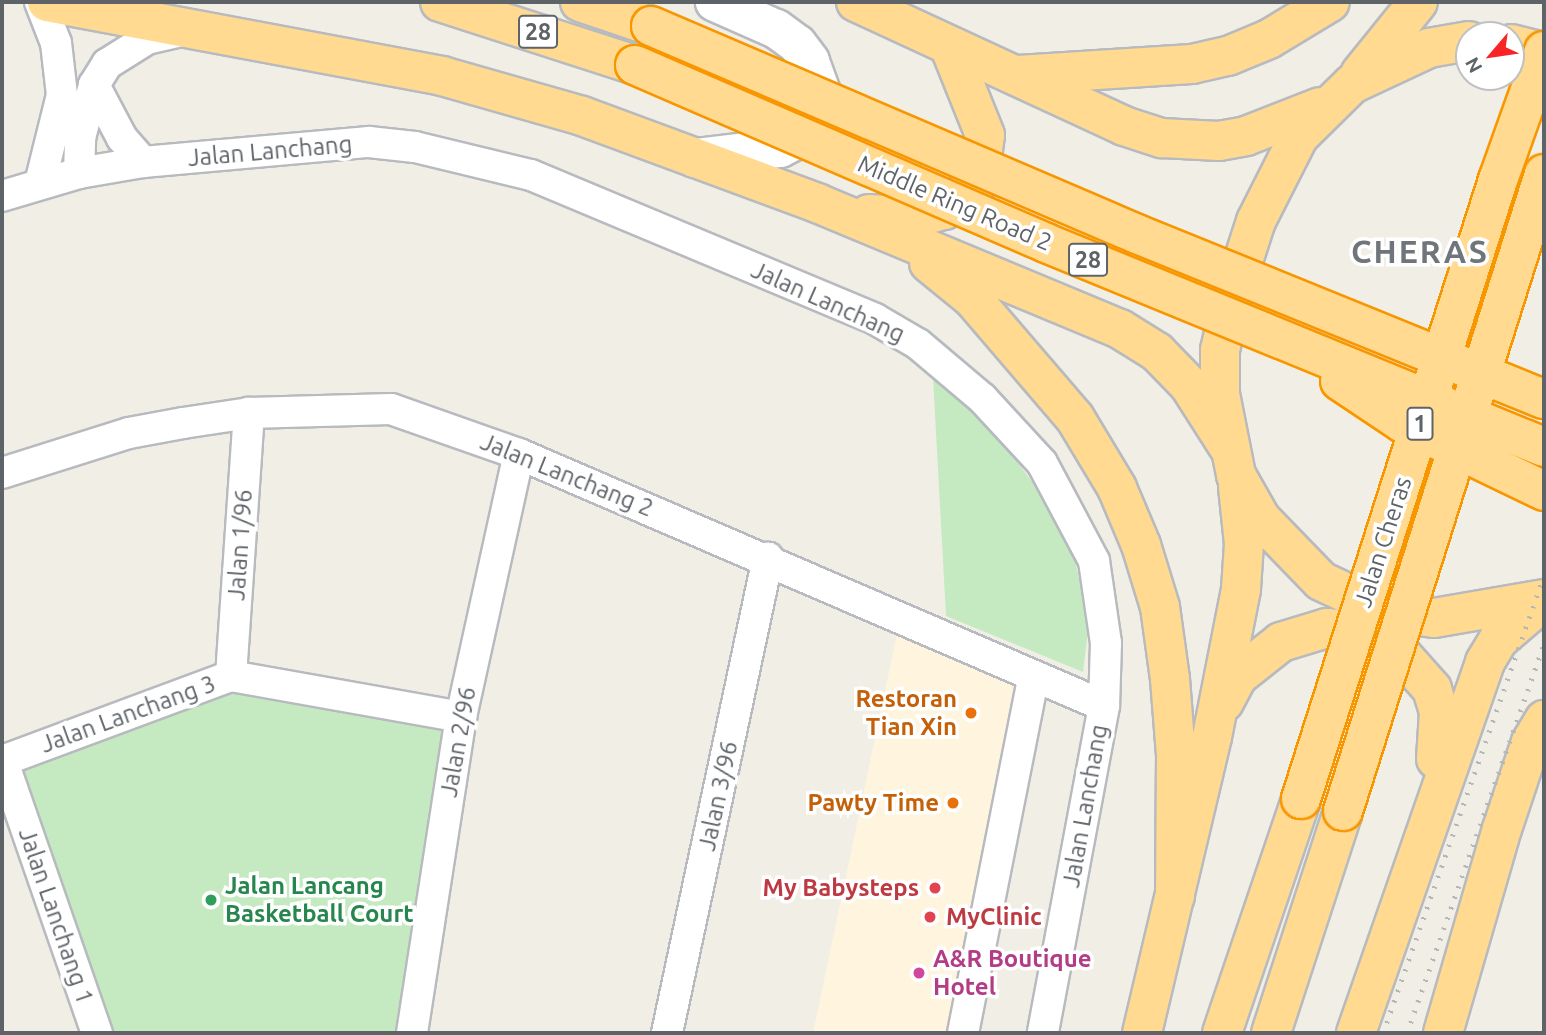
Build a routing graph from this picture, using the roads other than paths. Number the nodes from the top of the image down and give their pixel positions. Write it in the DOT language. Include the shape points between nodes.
graph roads {
  1 [pos="40,2"];
  2 [pos="47,2"];
  3 [pos="165,2"];
  4 [pos="440,2"];
  5 [pos="580,2"];
  6 [pos="715,2"];
  7 [pos="856,2"];
  8 [pos="1330,2"];
  9 [pos="1418,2"];
  10 [pos="193,29"];
  11 [pos="233,35"];
  12 [pos="1455,43"];
  13 [pos="1525,47"];
  14 [pos="950,48"];
  15 [pos="1544,51"];
  16 [pos="1016,76"];
  17 [pos="94,85"];
  18 [pos="1340,94"];
  19 [pos="695,158"];
  20 [pos="143,162"];
  21 [pos="79,173"];
  22 [pos="1544,174"];
  23 [pos="40,183"];
  24 [pos="2,196"];
  25 [pos="817,203"];
  26 [pos="901,239"];
  27 [pos="1268,334"];
  28 [pos="1544,399"];
  29 [pos="249,413"];
  30 [pos="1544,447"];
  31 [pos="519,454"];
  32 [pos="1232,460"];
  33 [pos="2,473"];
  34 [pos="1544,491"];
  35 [pos="768,558"];
  36 [pos="1544,600"];
  37 [pos="231,676"];
  38 [pos="1034,676"];
  39 [pos="1104,706"];
  40 [pos="461,717"];
  41 [pos="1544,720"];
  42 [pos="1212,737"];
  43 [pos="2,760"];
  44 [pos="1419,853"];
  45 [pos="1175,896"];
  46 [pos="97,1033"];
  47 [pos="412,1033"];
  48 [pos="667,1033"];
  49 [pos="963,1033"];
  50 [pos="1043,1033"];
  51 [pos="1142,1033"];
  52 [pos="1223,1033"];
  53 [pos="1271,1033"];
  54 [pos="1356,1033"];
  55 [pos="1443,1033"];
  1 -- 23 [label="street" via="56,43 62,95"];
  2 -- 10 [label="highway"];
  3 -- 11 [label="highway"];
  4 -- 27 [label="highway, Middle Ring Road 2 / 28, bridge" via="635,65"];
  5 -- 28 [label="highway, Middle Ring Road 2 / 28, bridge" via="651,26 1137,234"];
  6 -- 19 [label="street" via="776,29 797,44 810,61 821,92 817,119 804,135 780,148"];
  7 -- 14 [label="highway"];
  8 -- 16 [label="highway" via="1269,39 1228,56 1192,64"];
  9 -- 18 [label="highway"];
  10 -- 11 [label="highway"];
  10 -- 17 [label="street" via="148,38 124,51 107,64"];
  11 -- 19 [label="highway" via="442,76 582,116"];
  12 -- 18 [label="highway" via="1429,48"];
  13 -- 15 [label="highway"];
  14 -- 16 [label="highway"];
  14 -- 25 [label="highway" via="985,135 979,181 944,210 919,217 882,217"];
  15 -- 52 [label="highway, Jalan Cheras / 1, bridge" via="1498,180"];
  16 -- 18 [label="highway" via="1124,126 1182,140 1246,136"];
  17 -- 20 [label="street" via="122,138"];
  17 -- 21 [label="street" via="80,138"];
  18 -- 32 [label="highway" via="1299,136 1269,190 1234,289 1220,350"];
  19 -- 25 [label="highway"];
  20 -- 21 [label="street, Jalan Lanchang"];
  20 -- 39 [label="street, Jalan Lanchang" via="369,142 415,147 531,175 875,319 918,344 982,398 1042,463 1094,561 1106,643"];
  21 -- 23 [label="street, Jalan Lanchang"];
  22 -- 53 [label="highway, Jalan Cheras / 1, bridge"];
  23 -- 24 [label="street, Jalan Lanchang"];
  25 -- 26 [label="highway"];
  26 -- 32 [label="highway" via="1120,329 1157,352 1189,385"];
  26 -- 45 [label="highway" via="972,298 1021,352 1075,418 1117,488 1160,607 1176,755"];
  27 -- 30 [label="highway, Middle Ring Road 2 / 28, bridge"];
  27 -- 34 [label="highway, bridge" via="1403,423"];
  29 -- 31 [label="street, Jalan Lanchang 2" via="391,409"];
  29 -- 33 [label="street, Jalan Lanchang 2" via="129,433"];
  29 -- 37 [label="street, Jalan 1/96"];
  31 -- 35 [label="street, Jalan Lanchang 2"];
  31 -- 40 [label="street, Jalan 2/96"];
  32 -- 36 [label="highway" via="1261,519 1290,554 1321,581 1358,601 1387,612 1434,618"];
  32 -- 42 [label="highway" via="1244,544 1241,589"];
  35 -- 38 [label="street, Jalan Lanchang 2"];
  35 -- 48 [label="street, Jalan 3/96"];
  36 -- 44 [label="highway" via="1498,639 1485,662"];
  37 -- 40 [label="street, Jalan Lanchang 3"];
  37 -- 43 [label="street, Jalan Lanchang 3"];
  38 -- 39 [label="street, Jalan Lanchang 2"];
  38 -- 49 [label="street"];
  39 -- 50 [label="street, Jalan Lanchang"];
  40 -- 47 [label="street, Jalan 2/96"];
  41 -- 55 [label="highway" via="1531,742 1506,817"];
  42 -- 44 [label="highway" via="1238,676 1281,642 1327,628 1363,632 1393,645 1418,668 1439,712 1440,738"];
  42 -- 45 [label="highway"];
  43 -- 46 [label="street, Jalan Lanchang 1"];
  44 -- 54 [label="highway"];
  45 -- 51 [label="highway"];
}
